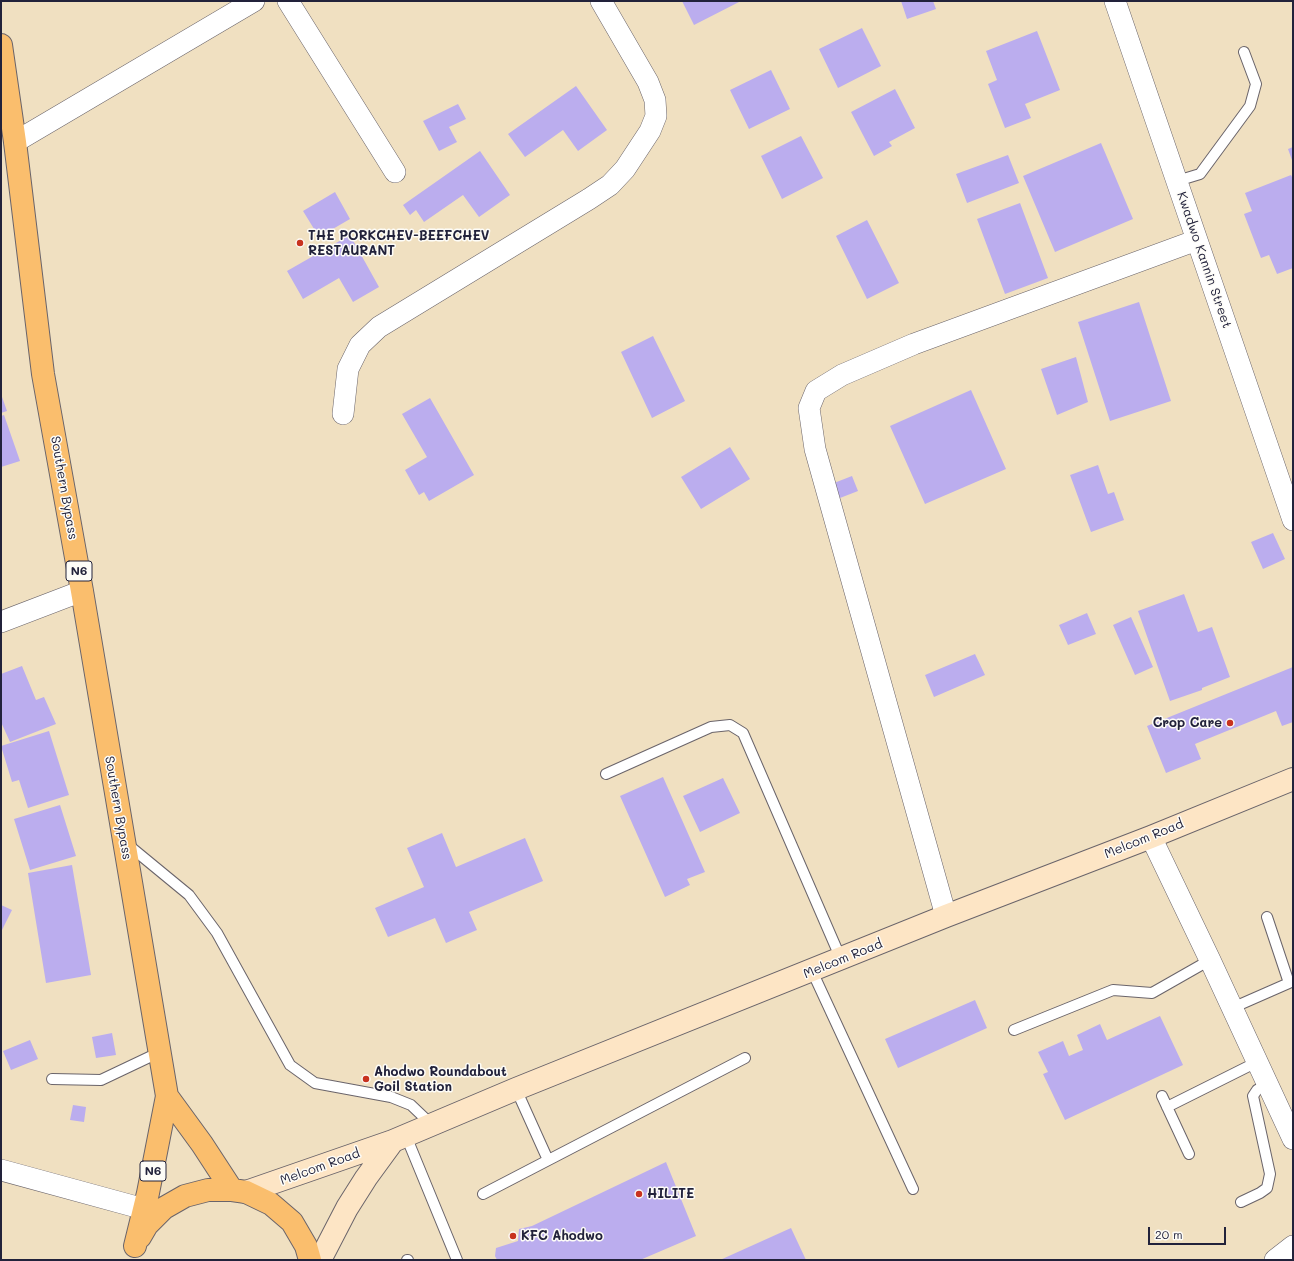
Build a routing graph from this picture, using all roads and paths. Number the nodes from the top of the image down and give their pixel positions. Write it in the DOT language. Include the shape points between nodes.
graph roads {
  1 [pos="254,1"];
  2 [pos="288,1"];
  3 [pos="601,1"];
  4 [pos="1115,1"];
  5 [pos="1,45"];
  6 [pos="1244,52"];
  7 [pos="15,142"];
  8 [pos="395,172"];
  9 [pos="1177,181"];
  10 [pos="1197,240"];
  11 [pos="344,414"];
  12 [pos="1287,482"];
  13 [pos="1293,520"];
  14 [pos="82,591"];
  15 [pos="1,622"];
  16 [pos="606,774"];
  17 [pos="1293,779"];
  18 [pos="1151,837"];
  19 [pos="124,842"];
  20 [pos="946,916"];
  21 [pos="1267,917"];
  22 [pos="841,959"];
  23 [pos="1210,960"];
  24 [pos="812,971"];
  25 [pos="1291,985"];
  26 [pos="1232,1008"];
  27 [pos="1014,1030"];
  28 [pos="160,1052"];
  29 [pos="746,1058"];
  30 [pos="1257,1062"];
  31 [pos="52,1079"];
  32 [pos="1267,1084"];
  33 [pos="516,1089"];
  34 [pos="167,1096"];
  35 [pos="1162,1096"];
  36 [pos="1167,1106"];
  37 [pos="432,1125"];
  38 [pos="400,1138"];
  39 [pos="1293,1139"];
  40 [pos="1189,1154"];
  41 [pos="548,1160"];
  42 [pos="1,1170"];
  43 [pos="913,1189"];
  44 [pos="239,1191"];
  45 [pos="484,1194"];
  46 [pos="1241,1202"];
  47 [pos="144,1209"];
  48 [pos="1293,1246"];
  49 [pos="133,1253"];
  50 [pos="310,1260"];
  51 [pos="320,1260"];
  52 [pos="457,1260"];
  53 [pos="1275,1260"];
  1 -- 7 [label="street"];
  2 -- 8 [label="street"];
  3 -- 11 [label="street" via="648,82 655,100 656,116 650,131 625,170 610,185 379,327 360,345 348,369"];
  4 -- 9 [label="street, Kwadwo Kannin Street"];
  5 -- 7 [label="highway, Southern Bypass / N6"];
  6 -- 9 [label="lane" via="1256,84 1250,106 1200,174"];
  7 -- 14 [label="highway, Southern Bypass / N6" via="43,374"];
  9 -- 10 [label="street, Kwadwo Kannin Street"];
  10 -- 12 [label="street, Kwadwo Kannin Street"];
  10 -- 20 [label="street" via="914,344 842,375 816,391 809,408 815,449"];
  12 -- 13 [label="street, Kwadwo Kannin Street"];
  14 -- 15 [label="street"];
  14 -- 19 [label="highway, Southern Bypass / N6"];
  16 -- 22 [label="lane" via="712,727 730,725 743,733"];
  17 -- 18 [label="main road, Melcom Road"];
  18 -- 20 [label="main road, Melcom Road"];
  18 -- 23 [label="street"];
  19 -- 28 [label="highway, Southern Bypass / N6"];
  19 -- 37 [label="lane" via="189,895 217,933 290,1065 315,1084 391,1097 412,1105"];
  20 -- 22 [label="main road, Melcom Road"];
  21 -- 25 [label="lane"];
  22 -- 24 [label="main road, Melcom Road"];
  23 -- 26 [label="street"];
  23 -- 27 [label="lane" via="1152,993 1113,990"];
  24 -- 33 [label="main road, Melcom Road"];
  24 -- 43 [label="lane"];
  25 -- 26 [label="lane"];
  26 -- 30 [label="street"];
  28 -- 31 [label="lane" via="101,1080"];
  28 -- 34 [label="highway, Southern Bypass / N6"];
  29 -- 41 [label="lane"];
  30 -- 32 [label="street"];
  30 -- 36 [label="lane"];
  32 -- 39 [label="street"];
  32 -- 46 [label="lane" via="1253,1096 1270,1174 1267,1188"];
  33 -- 37 [label="main road, Melcom Road"];
  33 -- 41 [label="lane"];
  34 -- 44 [label="highway, Southern Bypass / N6"];
  34 -- 47 [label="highway, Southern Bypass / N6"];
  35 -- 36 [label="lane"];
  36 -- 40 [label="lane"];
  37 -- 38 [label="main road, Melcom Road"];
  38 -- 44 [label="main road, Melcom Road"];
  38 -- 51 [label="main road, Melcom Road" via="366,1178"];
  38 -- 52 [label="lane"];
  41 -- 45 [label="lane"];
  42 -- 47 [label="street"];
  44 -- 49 [label="highway, N6" via="208,1190 185,1196 164,1208 147,1225"];
  44 -- 50 [label="highway, N6" via="271,1204 292,1222 306,1246"];
  47 -- 49 [label="highway, Southern Bypass / N6"];
  48 -- 53 [label="street"];
}
